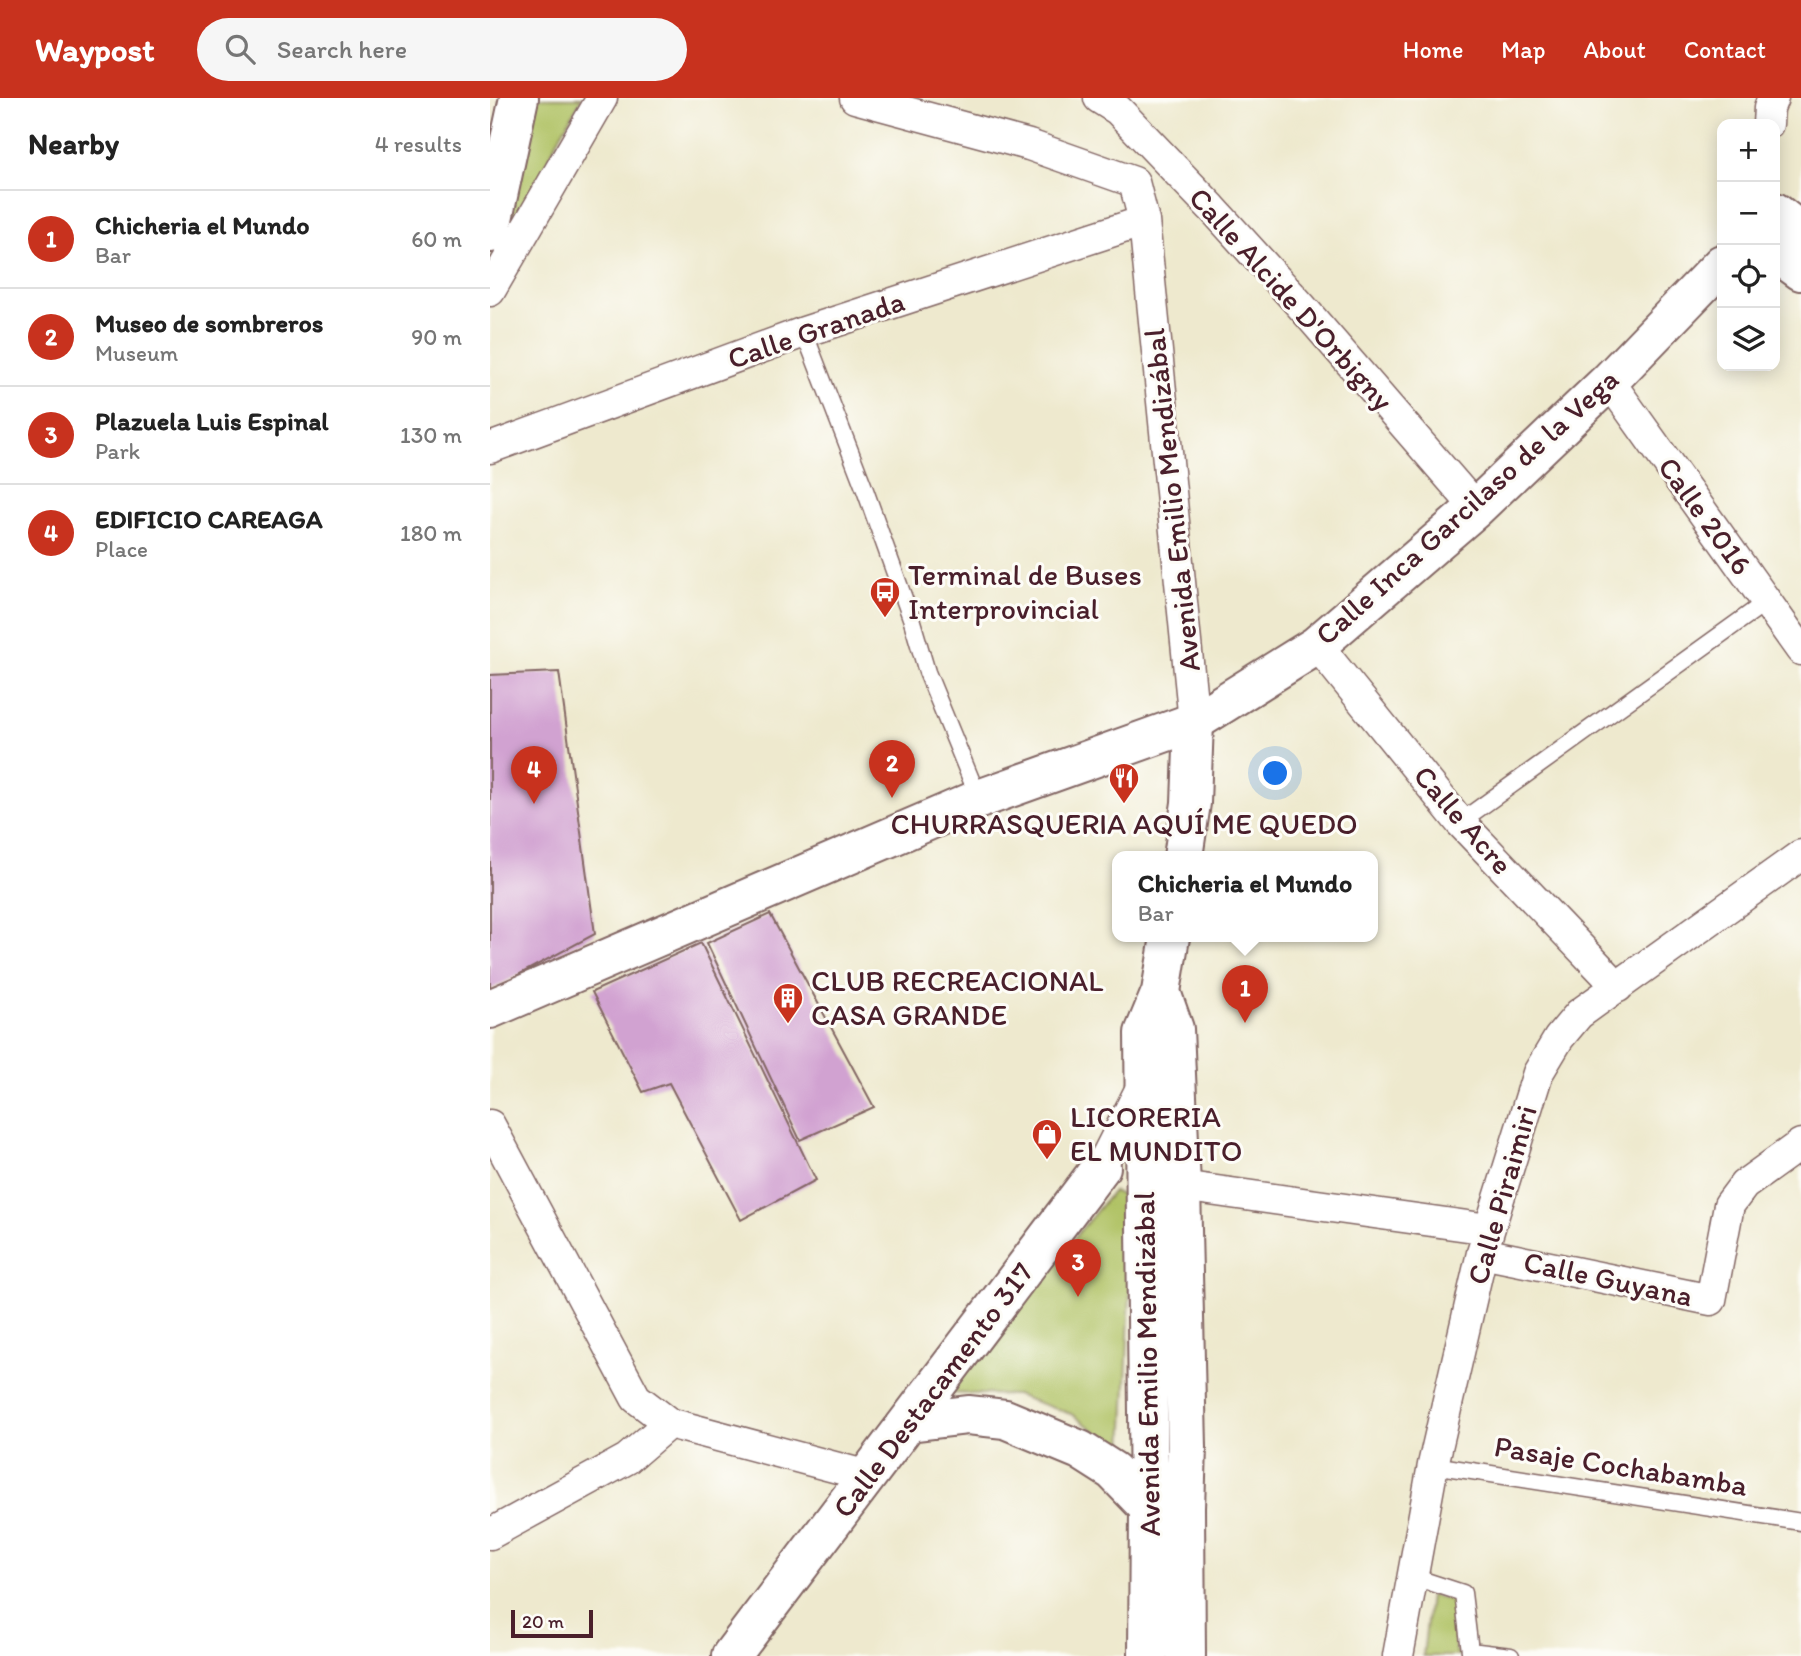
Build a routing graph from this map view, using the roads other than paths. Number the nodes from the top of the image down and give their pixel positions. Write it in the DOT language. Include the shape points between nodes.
graph roads {
  1 [pos="519,98"];
  2 [pos="603,98"];
  3 [pos="855,98"];
  4 [pos="1114,102"];
  5 [pos="1162,156"];
  6 [pos="1135,182"];
  7 [pos="1780,216"];
  8 [pos="1144,221"];
  9 [pos="1801,232"];
  10 [pos="490,233"];
  11 [pos="1780,256"];
  12 [pos="1717,269"];
  13 [pos="1801,271"];
  14 [pos="490,291"];
  15 [pos="804,332"];
  16 [pos="1609,381"];
  17 [pos="490,447"];
  18 [pos="1476,508"];
  19 [pos="1766,602"];
  20 [pos="1317,645"];
  21 [pos="1801,650"];
  22 [pos="1194,722"];
  23 [pos="979,799"];
  24 [pos="1460,821"];
  25 [pos="1184,851"];
  26 [pos="1801,855"];
  27 [pos="1169,942"];
  28 [pos="1618,987"];
  29 [pos="1161,992"];
  30 [pos="490,1009"];
  31 [pos="1145,1080"];
  32 [pos="490,1125"];
  33 [pos="1801,1144"];
  34 [pos="1101,1167"];
  35 [pos="1181,1186"];
  36 [pos="1486,1241"];
  37 [pos="909,1422"];
  38 [pos="669,1423"];
  39 [pos="1433,1465"];
  40 [pos="868,1476"];
  41 [pos="1167,1508"];
  42 [pos="1801,1522"];
  43 [pos="490,1534"];
  44 [pos="1411,1576"];
  45 [pos="732,1656"];
  46 [pos="1147,1656"];
  47 [pos="1186,1656"];
  48 [pos="1398,1656"];
  49 [pos="1511,1656"];
  1 -- 10 [label="main road"];
  2 -- 14 [label="street"];
  3 -- 6 [label="street" via="1029,145"];
  4 -- 5 [label="street, Calle Alcide D'Orbigny"];
  5 -- 6 [label="street"];
  5 -- 18 [label="street, Calle Alcide D'Orbigny" via="1303,307"];
  6 -- 8 [label="street, Avenida Emilio Mendizábal"];
  7 -- 9 [label="main road"];
  8 -- 15 [label="street, Calle Granada"];
  8 -- 22 [label="street, Avenida Emilio Mendizábal"];
  11 -- 13 [label="main road"];
  12 -- 16 [label="main road, Calle Inca Garcilaso de la Vega"];
  15 -- 17 [label="street, Calle Granada"];
  15 -- 23 [label="lane" via="865,490 927,672"];
  16 -- 18 [label="main road, Calle Inca Garcilaso de la Vega"];
  16 -- 19 [label="street, Calle 2016"];
  18 -- 20 [label="main road, Calle Inca Garcilaso de la Vega"];
  19 -- 21 [label="street, Calle 2016"];
  19 -- 24 [label="lane"];
  20 -- 22 [label="main road, Calle Inca Garcilaso de la Vega"];
  20 -- 24 [label="street, Calle Acre"];
  22 -- 23 [label="main road, Calle Inca Garcilaso de la Vega"];
  22 -- 25 [label="main road, Avenida Emilio Mendizábal"];
  23 -- 30 [label="main road, Calle Inca Garcilaso de la Vega"];
  24 -- 28 [label="street, Calle Acre"];
  26 -- 28 [label="street, Calle Piraimiri"];
  27 -- 29 [label="main road, Avenida Emilio Mendizábal"];
  28 -- 36 [label="street, Calle Piraimiri" via="1579,1014 1538,1073"];
  29 -- 31 [label="main road, Avenida Emilio Mendizábal" via="1144,1033"];
  29 -- 35 [label="main road, Avenida Emilio Mendizábal" via="1174,1028"];
  31 -- 34 [label="street, Calle Destacamento 317"];
  31 -- 41 [label="main road, Avenida Emilio Mendizábal"];
  32 -- 38 [label="street" via="636,1398"];
  33 -- 36 [label="street, Calle Guyana" via="1744,1185 1729,1205 1711,1300"];
  34 -- 37 [label="main road, Calle Destacamento 317"];
  35 -- 36 [label="street, Calle Guyana"];
  35 -- 41 [label="main road, Avenida Emilio Mendizábal" via="1187,1447"];
  36 -- 39 [label="street, Calle Piraimiri"];
  37 -- 40 [label="main road, Calle Destacamento 317"];
  37 -- 41 [label="main road" via="968,1415 1004,1419 1080,1450"];
  38 -- 40 [label="street"];
  38 -- 43 [label="street" via="628,1459"];
  39 -- 42 [label="lane, Pasaje Cochabamba"];
  39 -- 44 [label="street, Calle Piraimiri"];
  40 -- 45 [label="main road, Calle Destacamento 317"];
  41 -- 46 [label="main road, Avenida Emilio Mendizábal"];
  41 -- 47 [label="main road, Avenida Emilio Mendizábal"];
  44 -- 48 [label="street, Calle Piraimiri"];
  44 -- 49 [label="lane" via="1464,1593 1470,1651"];
}
